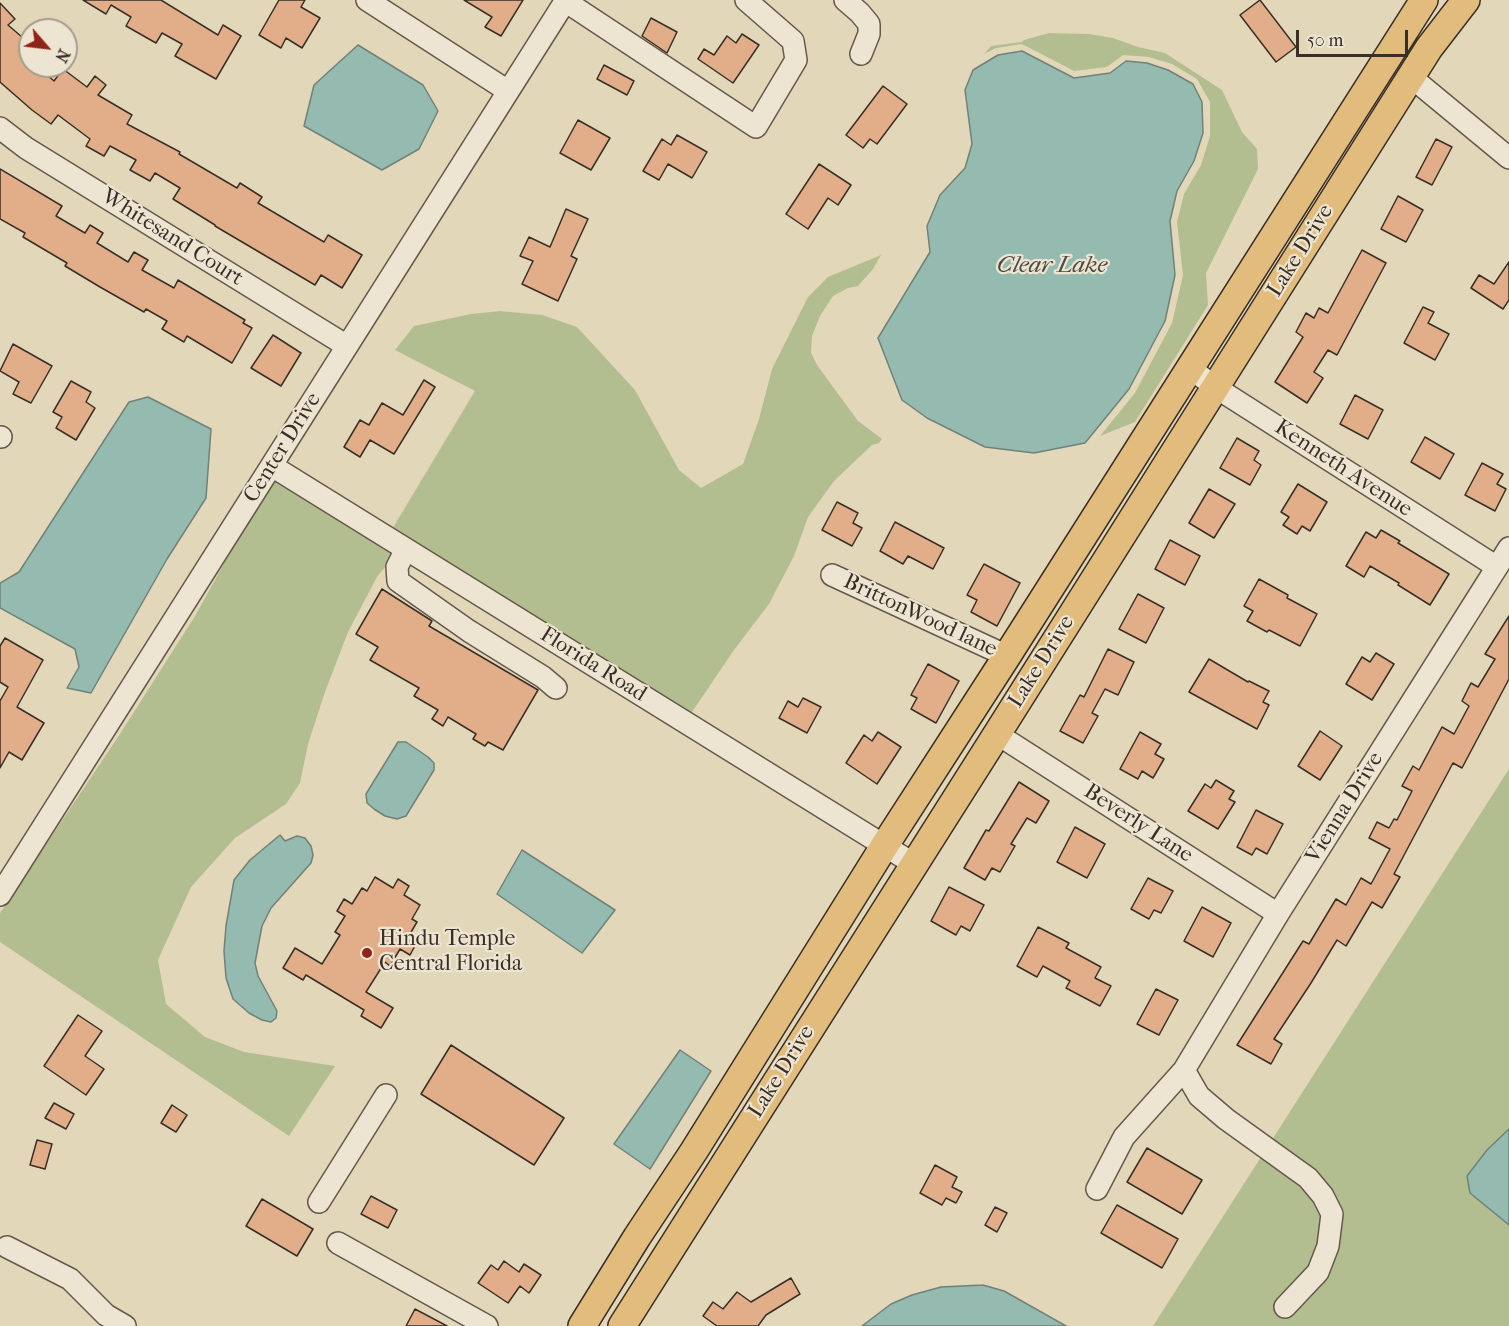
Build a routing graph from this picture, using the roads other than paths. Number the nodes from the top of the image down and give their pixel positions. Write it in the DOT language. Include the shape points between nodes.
graph roads {
  1 [pos="367,0"];
  2 [pos="746,0"];
  3 [pos="845,0"];
  4 [pos="1424,0"];
  5 [pos="1466,0"];
  6 [pos="565,1"];
  7 [pos="861,54"];
  8 [pos="1411,77"];
  9 [pos="508,91"];
  10 [pos="0,128"];
  11 [pos="1509,158"];
  12 [pos="347,346"];
  13 [pos="1190,368"];
  14 [pos="1215,387"];
  15 [pos="272,466"];
  16 [pos="1509,548"];
  17 [pos="406,549"];
  18 [pos="1497,567"];
  19 [pos="832,575"];
  20 [pos="1007,656"];
  21 [pos="556,688"];
  22 [pos="997,734"];
  23 [pos="885,845"];
  24 [pos="914,864"];
  25 [pos="0,895"];
  26 [pos="1278,914"];
  27 [pos="1184,1070"];
  28 [pos="386,1095"];
  29 [pos="694,1151"];
  30 [pos="722,1167"];
  31 [pos="1096,1189"];
  32 [pos="319,1202"];
  33 [pos="637,1238"];
  34 [pos="338,1243"];
  35 [pos="7,1247"];
  36 [pos="1286,1307"];
  37 [pos="125,1326"];
  38 [pos="487,1326"];
  39 [pos="582,1326"];
  40 [pos="607,1326"];
  41 [pos="622,1326"];
  1 -- 9 [label="street"];
  2 -- 6 [label="street" via="793,41 796,60 756,127"];
  3 -- 7 [label="street" via="869,24"];
  4 -- 13 [label="main road, Lake Drive"];
  5 -- 8 [label="main road, Lake Drive"];
  6 -- 9 [label="street, Center Drive"];
  8 -- 11 [label="street"];
  8 -- 14 [label="main road, Lake Drive"];
  9 -- 12 [label="street, Center Drive"];
  10 -- 12 [label="street, Whitesand Court" via="26,148"];
  12 -- 15 [label="street, Center Drive"];
  13 -- 14 [label="street, Kenneth Avenue"];
  13 -- 20 [label="main road, Lake Drive"];
  14 -- 18 [label="street, Kenneth Avenue"];
  14 -- 22 [label="main road, Lake Drive"];
  15 -- 17 [label="street, Florida Road"];
  15 -- 25 [label="street, Center Drive"];
  16 -- 18 [label="street, Vienna Drive"];
  17 -- 21 [label="street" via="397,567 398,581"];
  17 -- 23 [label="street, Florida Road"];
  18 -- 26 [label="street, Vienna Drive"];
  19 -- 20 [label="street, BrittonWood lane"];
  20 -- 23 [label="main road, Lake Drive"];
  22 -- 24 [label="main road, Lake Drive"];
  22 -- 26 [label="street, Beverly Lane"];
  23 -- 24 [label="street, Florida Road"];
  23 -- 29 [label="main road, Lake Drive"];
  24 -- 30 [label="main road, Lake Drive"];
  26 -- 27 [label="street, Vienna Drive"];
  27 -- 31 [label="street, Vienna Drive" via="1124,1137"];
  27 -- 36 [label="street" via="1199,1096 1308,1178 1332,1214 1328,1246 1318,1272"];
  28 -- 32 [label="street"];
  29 -- 30 [label="main road"];
  29 -- 33 [label="main road, Lake Drive"];
  30 -- 41 [label="main road, Lake Drive"];
  33 -- 39 [label="main road, Lake Drive"];
  33 -- 40 [label="main road" via="645,1261"];
  34 -- 38 [label="street"];
  35 -- 37 [label="street" via="70,1279 106,1315"];
}
